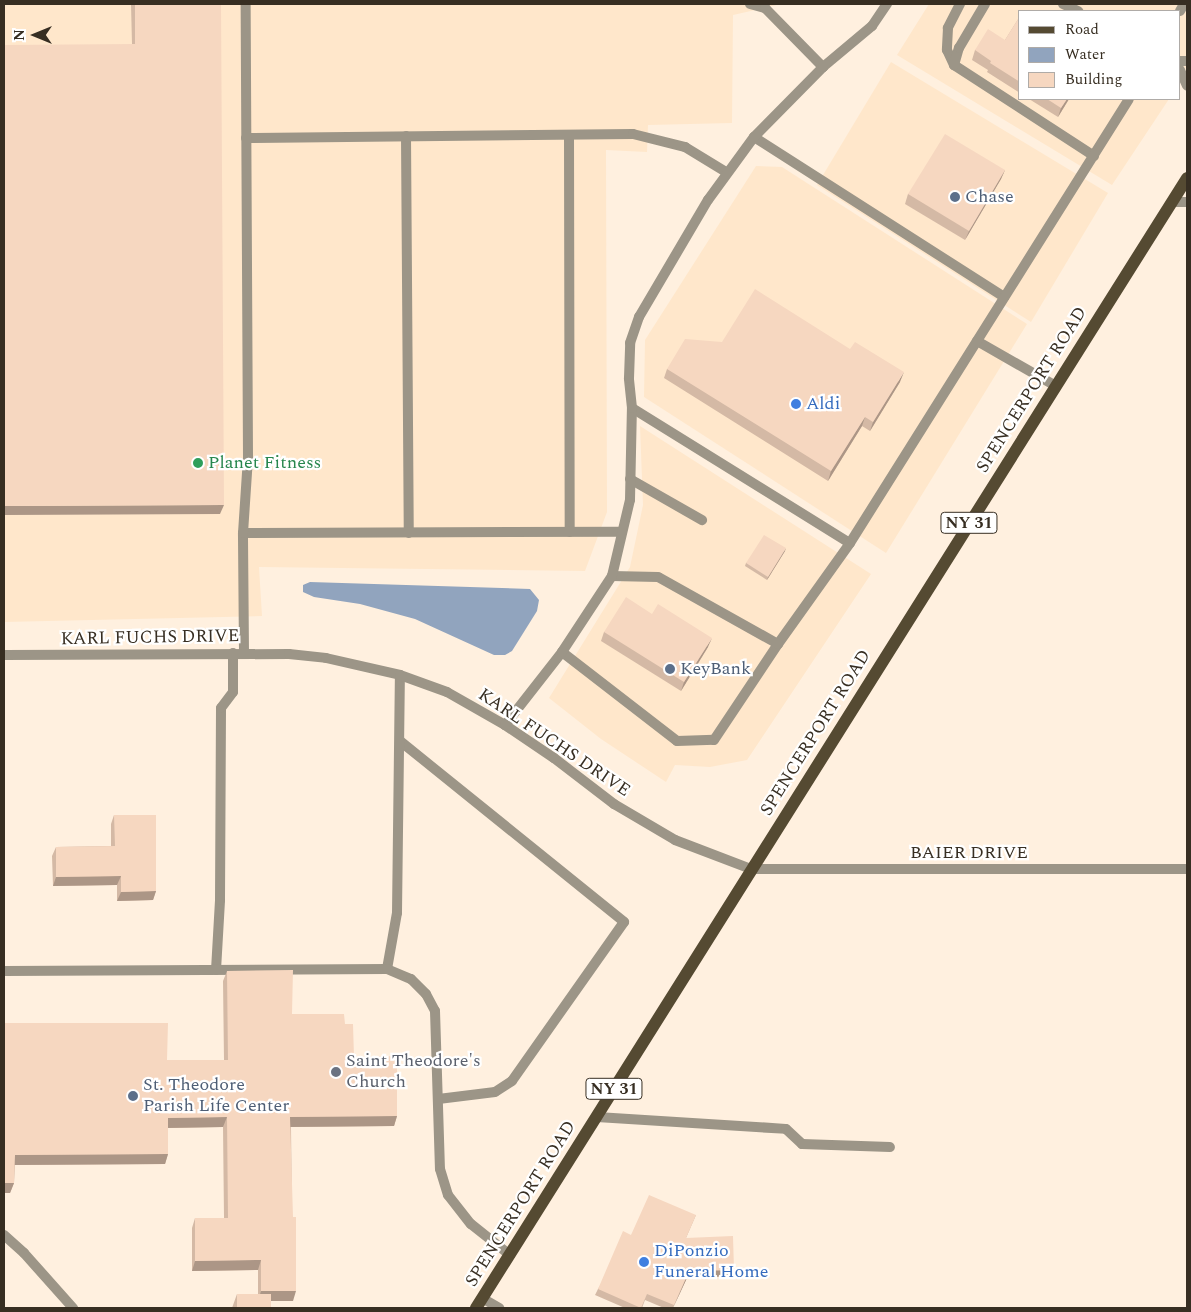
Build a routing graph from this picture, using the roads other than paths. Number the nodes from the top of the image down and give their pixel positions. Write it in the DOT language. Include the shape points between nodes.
graph roads {
  1 [pos="246,4"];
  2 [pos="750,4"];
  3 [pos="887,4"];
  4 [pos="960,4"];
  5 [pos="985,4"];
  6 [pos="1063,4"];
  7 [pos="1076,10"];
  8 [pos="954,65"];
  9 [pos="823,67"];
  10 [pos="1181,72"];
  11 [pos="1187,86"];
  12 [pos="1128,100"];
  13 [pos="570,135"];
  14 [pos="406,136"];
  15 [pos="754,137"];
  16 [pos="246,138"];
  17 [pos="1094,156"];
  18 [pos="726,172"];
  19 [pos="1187,178"];
  20 [pos="1172,202"];
  21 [pos="1187,202"];
  22 [pos="1004,296"];
  23 [pos="977,342"];
  24 [pos="1056,386"];
  25 [pos="632,408"];
  26 [pos="630,479"];
  27 [pos="702,520"];
  28 [pos="570,532"];
  29 [pos="622,532"];
  30 [pos="243,533"];
  31 [pos="409,533"];
  32 [pos="850,543"];
  33 [pos="612,576"];
  34 [pos="778,644"];
  35 [pos="562,652"];
  36 [pos="238,653"];
  37 [pos="4,655"];
  38 [pos="400,676"];
  39 [pos="505,725"];
  40 [pos="400,741"];
  41 [pos="1187,869"];
  42 [pos="751,870"];
  43 [pos="387,969"];
  44 [pos="216,970"];
  45 [pos="4,971"];
  46 [pos="438,1099"];
  47 [pos="597,1117"];
  48 [pos="890,1147"];
  49 [pos="4,1235"];
  50 [pos="510,1255"];
  51 [pos="479,1303"];
  52 [pos="73,1308"];
  53 [pos="500,1308"];
  1 -- 16 [label="street"];
  2 -- 9 [label="street" via="765,8"];
  3 -- 9 [label="street" via="872,26"];
  4 -- 8 [label="street" via="948,28 947,50"];
  5 -- 8 [label="street" via="959,48"];
  6 -- 7 [label="street"];
  8 -- 17 [label="street"];
  9 -- 15 [label="street"];
  10 -- 11 [label="street"];
  12 -- 17 [label="street"];
  13 -- 14 [label="street"];
  13 -- 18 [label="street" via="633,134 655,139 685,147"];
  13 -- 28 [label="street"];
  14 -- 16 [label="street"];
  14 -- 31 [label="street"];
  15 -- 18 [label="street"];
  15 -- 22 [label="street"];
  16 -- 30 [label="street" via="248,457"];
  17 -- 22 [label="street"];
  18 -- 25 [label="street" via="639,318 630,343"];
  19 -- 20 [label="main road, SPENCERPORT ROAD / NY 31"];
  20 -- 21 [label="street"];
  20 -- 24 [label="main road, SPENCERPORT ROAD / NY 31"];
  22 -- 23 [label="street"];
  23 -- 24 [label="street"];
  23 -- 32 [label="street"];
  24 -- 42 [label="main road, SPENCERPORT ROAD / NY 31"];
  25 -- 26 [label="street"];
  25 -- 32 [label="street"];
  26 -- 27 [label="street"];
  26 -- 29 [label="street" via="630,500"];
  28 -- 29 [label="street"];
  28 -- 31 [label="street"];
  29 -- 33 [label="street"];
  30 -- 31 [label="street"];
  30 -- 36 [label="street"];
  32 -- 34 [label="street"];
  33 -- 34 [label="street" via="658,577"];
  33 -- 35 [label="street"];
  34 -- 35 [label="street" via="714,740 677,741"];
  35 -- 39 [label="street"];
  36 -- 37 [label="street, KARL FUCHS DRIVE"];
  36 -- 38 [label="street, KARL FUCHS DRIVE" via="326,658"];
  36 -- 44 [label="street" via="233,692 221,708 220,900"];
  38 -- 39 [label="street, KARL FUCHS DRIVE" via="447,692"];
  38 -- 40 [label="street"];
  39 -- 42 [label="street, KARL FUCHS DRIVE" via="614,804 675,840"];
  40 -- 43 [label="street" via="397,913"];
  40 -- 46 [label="street" via="624,922 512,1081 495,1092"];
  41 -- 42 [label="street, BAIER DRIVE"];
  42 -- 47 [label="main road, SPENCERPORT ROAD / NY 31"];
  43 -- 44 [label="street"];
  43 -- 46 [label="street" via="411,979 426,994 435,1011"];
  44 -- 45 [label="street"];
  46 -- 50 [label="street" via="440,1169 448,1195 471,1224"];
  47 -- 48 [label="street" via="786,1129 802,1144"];
  47 -- 50 [label="main road, SPENCERPORT ROAD / NY 31"];
  49 -- 52 [label="street" via="24,1252"];
  50 -- 51 [label="main road, SPENCERPORT ROAD / NY 31"];
  51 -- 53 [label="street"];
}
